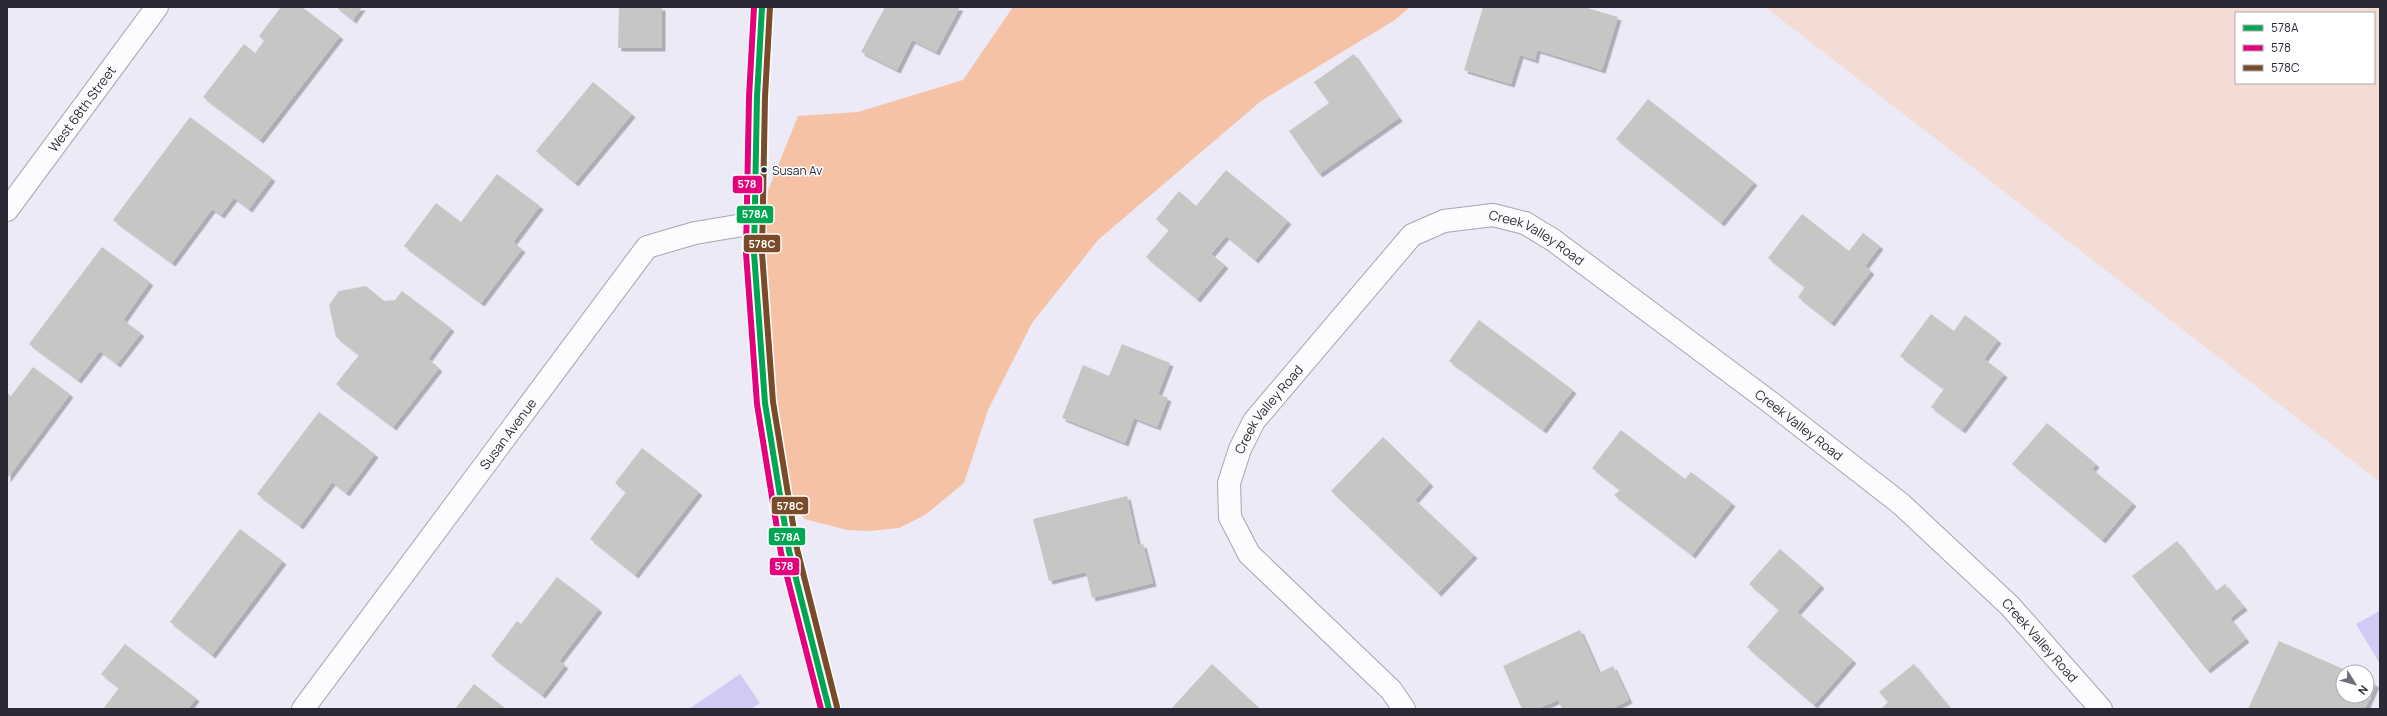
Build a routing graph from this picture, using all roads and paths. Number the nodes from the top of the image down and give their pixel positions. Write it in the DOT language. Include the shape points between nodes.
graph roads {
  1 [pos="157,7"];
  2 [pos="762,7"];
  3 [pos="7,210"];
  4 [pos="755,222"];
  5 [pos="303,709"];
  6 [pos="829,709"];
  7 [pos="1404,709"];
  8 [pos="2101,709"];
  1 -- 3 [label="street, West 68th Street"];
  2 -- 4 [label="street" via="757,97"];
  4 -- 5 [label="street, Susan Avenue" via="695,233 647,247"];
  4 -- 6 [label="street" via="754,253 765,403 789,551"];
  7 -- 8 [label="street, Creek Valley Road" via="1391,690 1249,554 1230,517 1229,483 1240,449 1254,421 1412,235 1444,221 1493,215 1525,223 1553,240 1770,402 1901,504 2010,606"];
}
